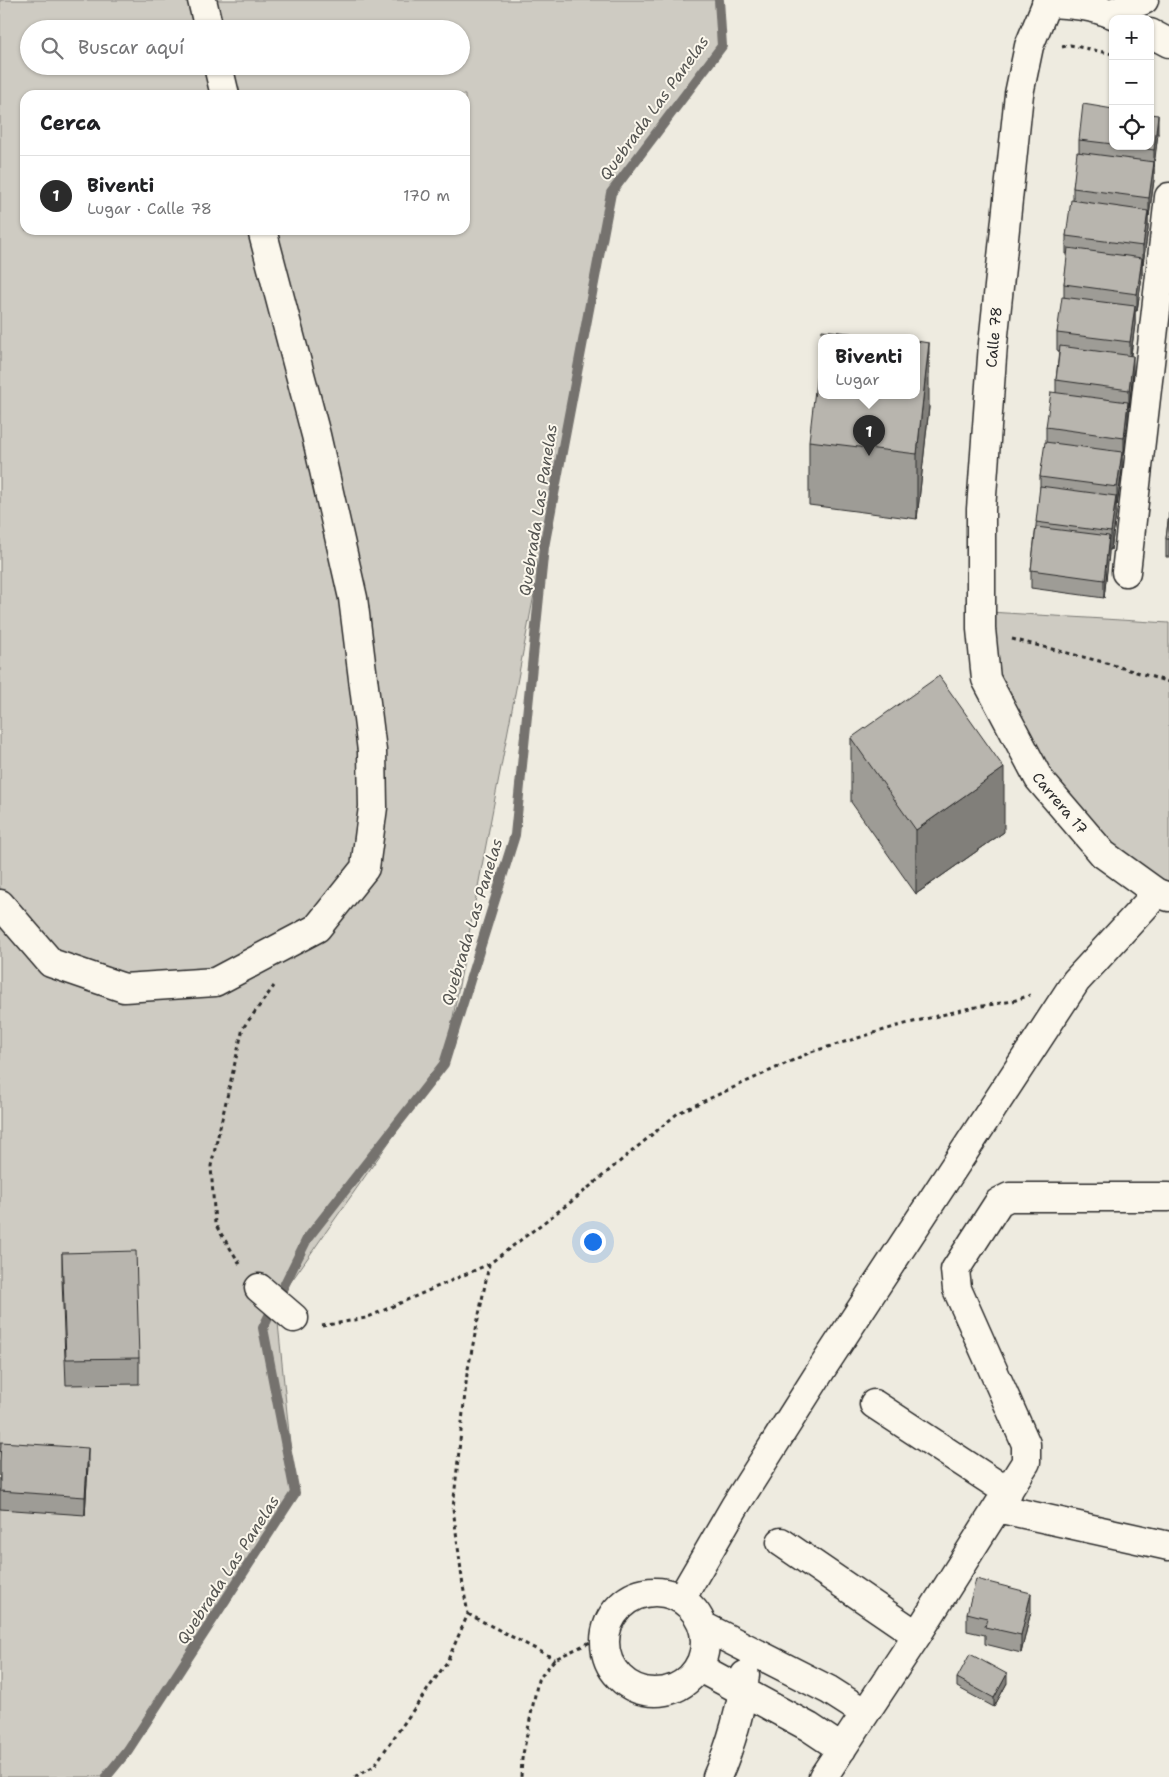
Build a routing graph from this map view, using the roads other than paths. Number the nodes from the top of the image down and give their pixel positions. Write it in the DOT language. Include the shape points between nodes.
graph roads {
  1 [pos="202,0"];
  2 [pos="1144,0"];
  3 [pos="1047,2"];
  4 [pos="1115,15"];
  5 [pos="1120,15"];
  6 [pos="207,20"];
  7 [pos="1154,35"];
  8 [pos="1169,43"];
  9 [pos="220,75"];
  10 [pos="224,90"];
  11 [pos="1169,197"];
  12 [pos="263,235"];
  13 [pos="1126,572"];
  14 [pos="986,679"];
  15 [pos="1163,895"];
  16 [pos="0,904"];
  17 [pos="1169,1197"];
  18 [pos="258,1288"];
  19 [pos="294,1318"];
  20 [pos="874,1404"];
  21 [pos="1002,1500"];
  22 [pos="781,1542"];
  23 [pos="1169,1546"];
  24 [pos="681,1599"];
  25 [pos="703,1626"];
  26 [pos="917,1635"];
  27 [pos="748,1649"];
  28 [pos="700,1668"];
  29 [pos="743,1691"];
  30 [pos="865,1713"];
  31 [pos="842,1749"];
  32 [pos="717,1777"];
  33 [pos="823,1777"];
  1 -- 6 [label="street"];
  2 -- 5 [label="street"];
  3 -- 4 [label="street" via="1077,4"];
  3 -- 14 [label="street, Calle 78" via="1028,46 1019,94 993,344 981,509 981,629"];
  7 -- 8 [label="street"];
  9 -- 10 [label="street"];
  11 -- 13 [label="street"];
  12 -- 16 [label="street" via="316,435 353,598 372,751 373,807 365,868 317,928 216,982 124,988 51,963"];
  14 -- 15 [label="street, Carrera 17" via="1039,780 1103,854"];
  15 -- 24 [label="street" via="1076,981 823,1367"];
  17 -- 21 [label="street" via="1009,1197 999,1202 955,1270 957,1289 1026,1444 1026,1462"];
  18 -- 19 [label="street"];
  20 -- 21 [label="street"];
  21 -- 23 [label="street"];
  21 -- 26 [label="street"];
  22 -- 26 [label="street"];
  24 -- 25 [label="street" via="695,1611"];
  24 -- 28 [label="street" via="663,1592 642,1593 624,1602 611,1617 604,1635 606,1655 615,1673 630,1687 649,1693 669,1692 687,1682"];
  25 -- 27 [label="street"];
  25 -- 28 [label="street" via="706,1647"];
  26 -- 30 [label="street"];
  27 -- 29 [label="street"];
  27 -- 30 [label="street" via="829,1690"];
  28 -- 29 [label="street"];
  29 -- 31 [label="street"];
  29 -- 32 [label="street" via="727,1753"];
  30 -- 31 [label="street"];
  31 -- 33 [label="street"];
}
